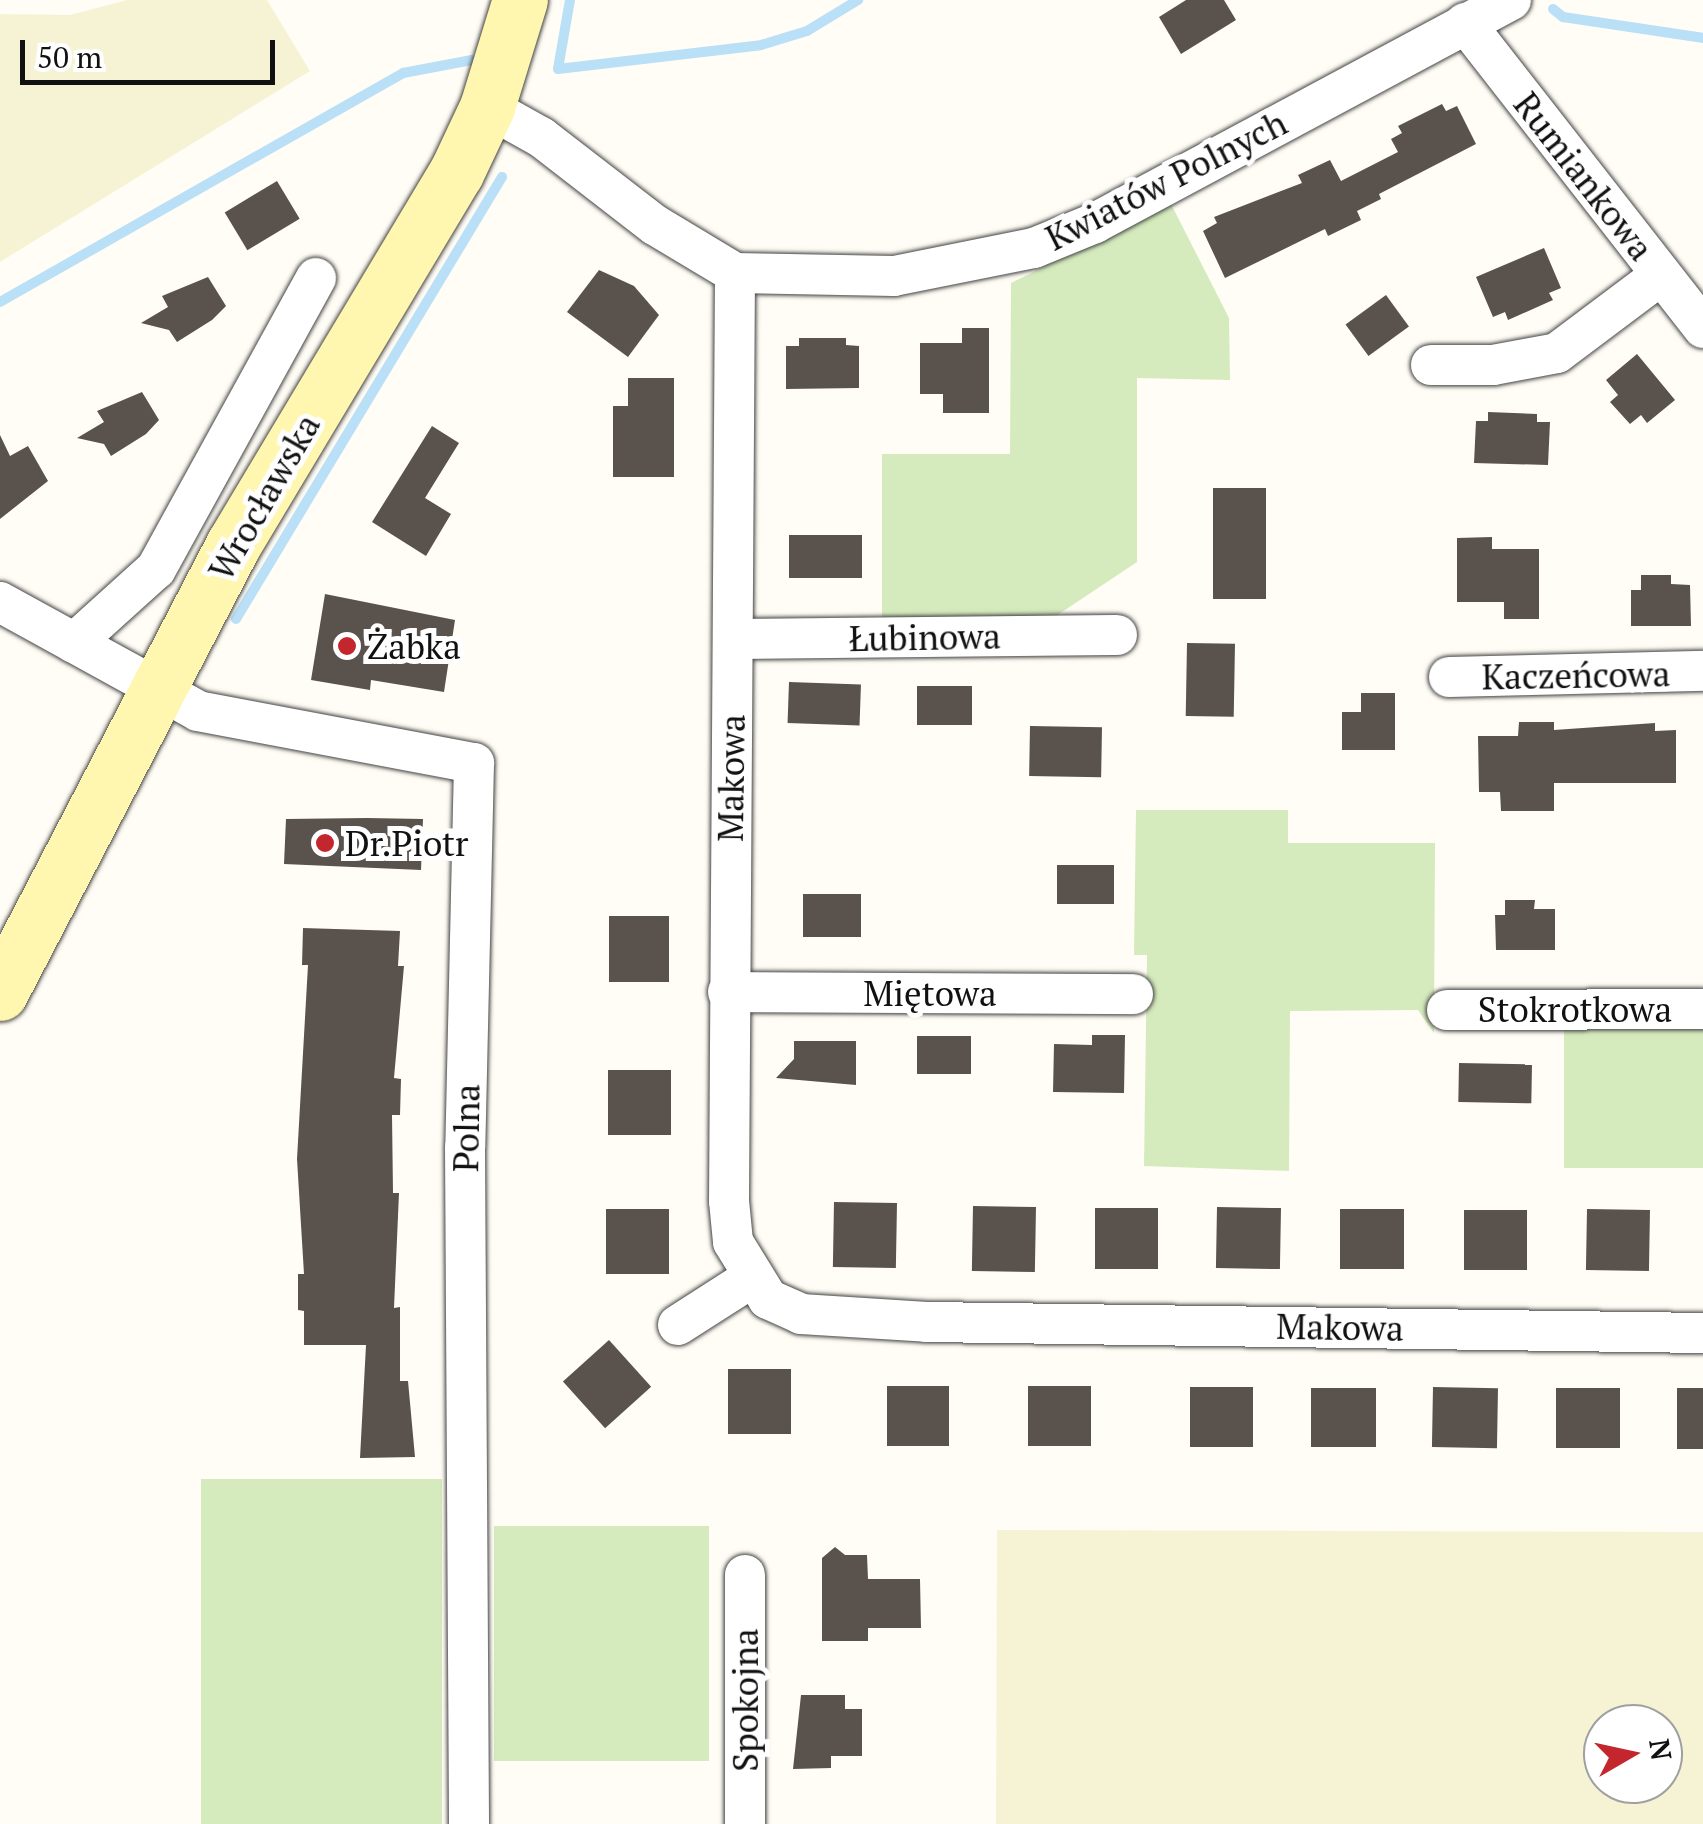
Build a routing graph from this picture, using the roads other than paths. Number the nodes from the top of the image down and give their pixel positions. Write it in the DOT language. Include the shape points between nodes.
graph roads {
  1 [pos="520,0"];
  2 [pos="1511,0"];
  3 [pos="1465,23"];
  4 [pos="487,107"];
  5 [pos="734,273"];
  6 [pos="1661,274"];
  7 [pos="316,278"];
  8 [pos="1703,328"];
  9 [pos="1430,365"];
  10 [pos="0,602"];
  11 [pos="1116,635"];
  12 [pos="733,638"];
  13 [pos="74,643"];
  14 [pos="1703,671"];
  15 [pos="1449,677"];
  16 [pos="153,689"];
  17 [pos="728,992"];
  18 [pos="0,993"];
  19 [pos="1133,994"];
  20 [pos="1703,1009"];
  21 [pos="1447,1010"];
  22 [pos="750,1279"];
  23 [pos="678,1325"];
  24 [pos="1703,1333"];
  25 [pos="745,1576"];
  26 [pos="469,1824"];
  27 [pos="745,1824"];
  1 -- 4 [label="street, Wrocławska"];
  2 -- 3 [label="street, Kwiatów Polnych"];
  3 -- 5 [label="street, Kwiatów Polnych" via="1095,223 1034,248 894,276"];
  3 -- 6 [label="street, Rumiankowa"];
  4 -- 5 [label="street" via="541,137 655,225"];
  4 -- 16 [label="street, Wrocławska" via="456,173"];
  5 -- 12 [label="street, Makowa"];
  6 -- 8 [label="street, Rumiankowa"];
  6 -- 9 [label="street" via="1557,353 1493,365"];
  7 -- 13 [label="street" via="156,569"];
  10 -- 13 [label="street"];
  11 -- 12 [label="street, Łubinowa"];
  12 -- 17 [label="street, Makowa"];
  13 -- 16 [label="street"];
  14 -- 15 [label="street, Kaczeńcowa"];
  16 -- 18 [label="street, Wrocławska"];
  16 -- 26 [label="street, Polna" via="198,711 474,763 465,1147"];
  17 -- 19 [label="street, Miętowa"];
  17 -- 22 [label="street, Makowa" via="728,1201 733,1242"];
  20 -- 21 [label="street, Stokrotkowa"];
  22 -- 23 [label="street"];
  22 -- 24 [label="street, Makowa" via="768,1299 801,1314"];
  25 -- 27 [label="street, Spokojna"];
}
